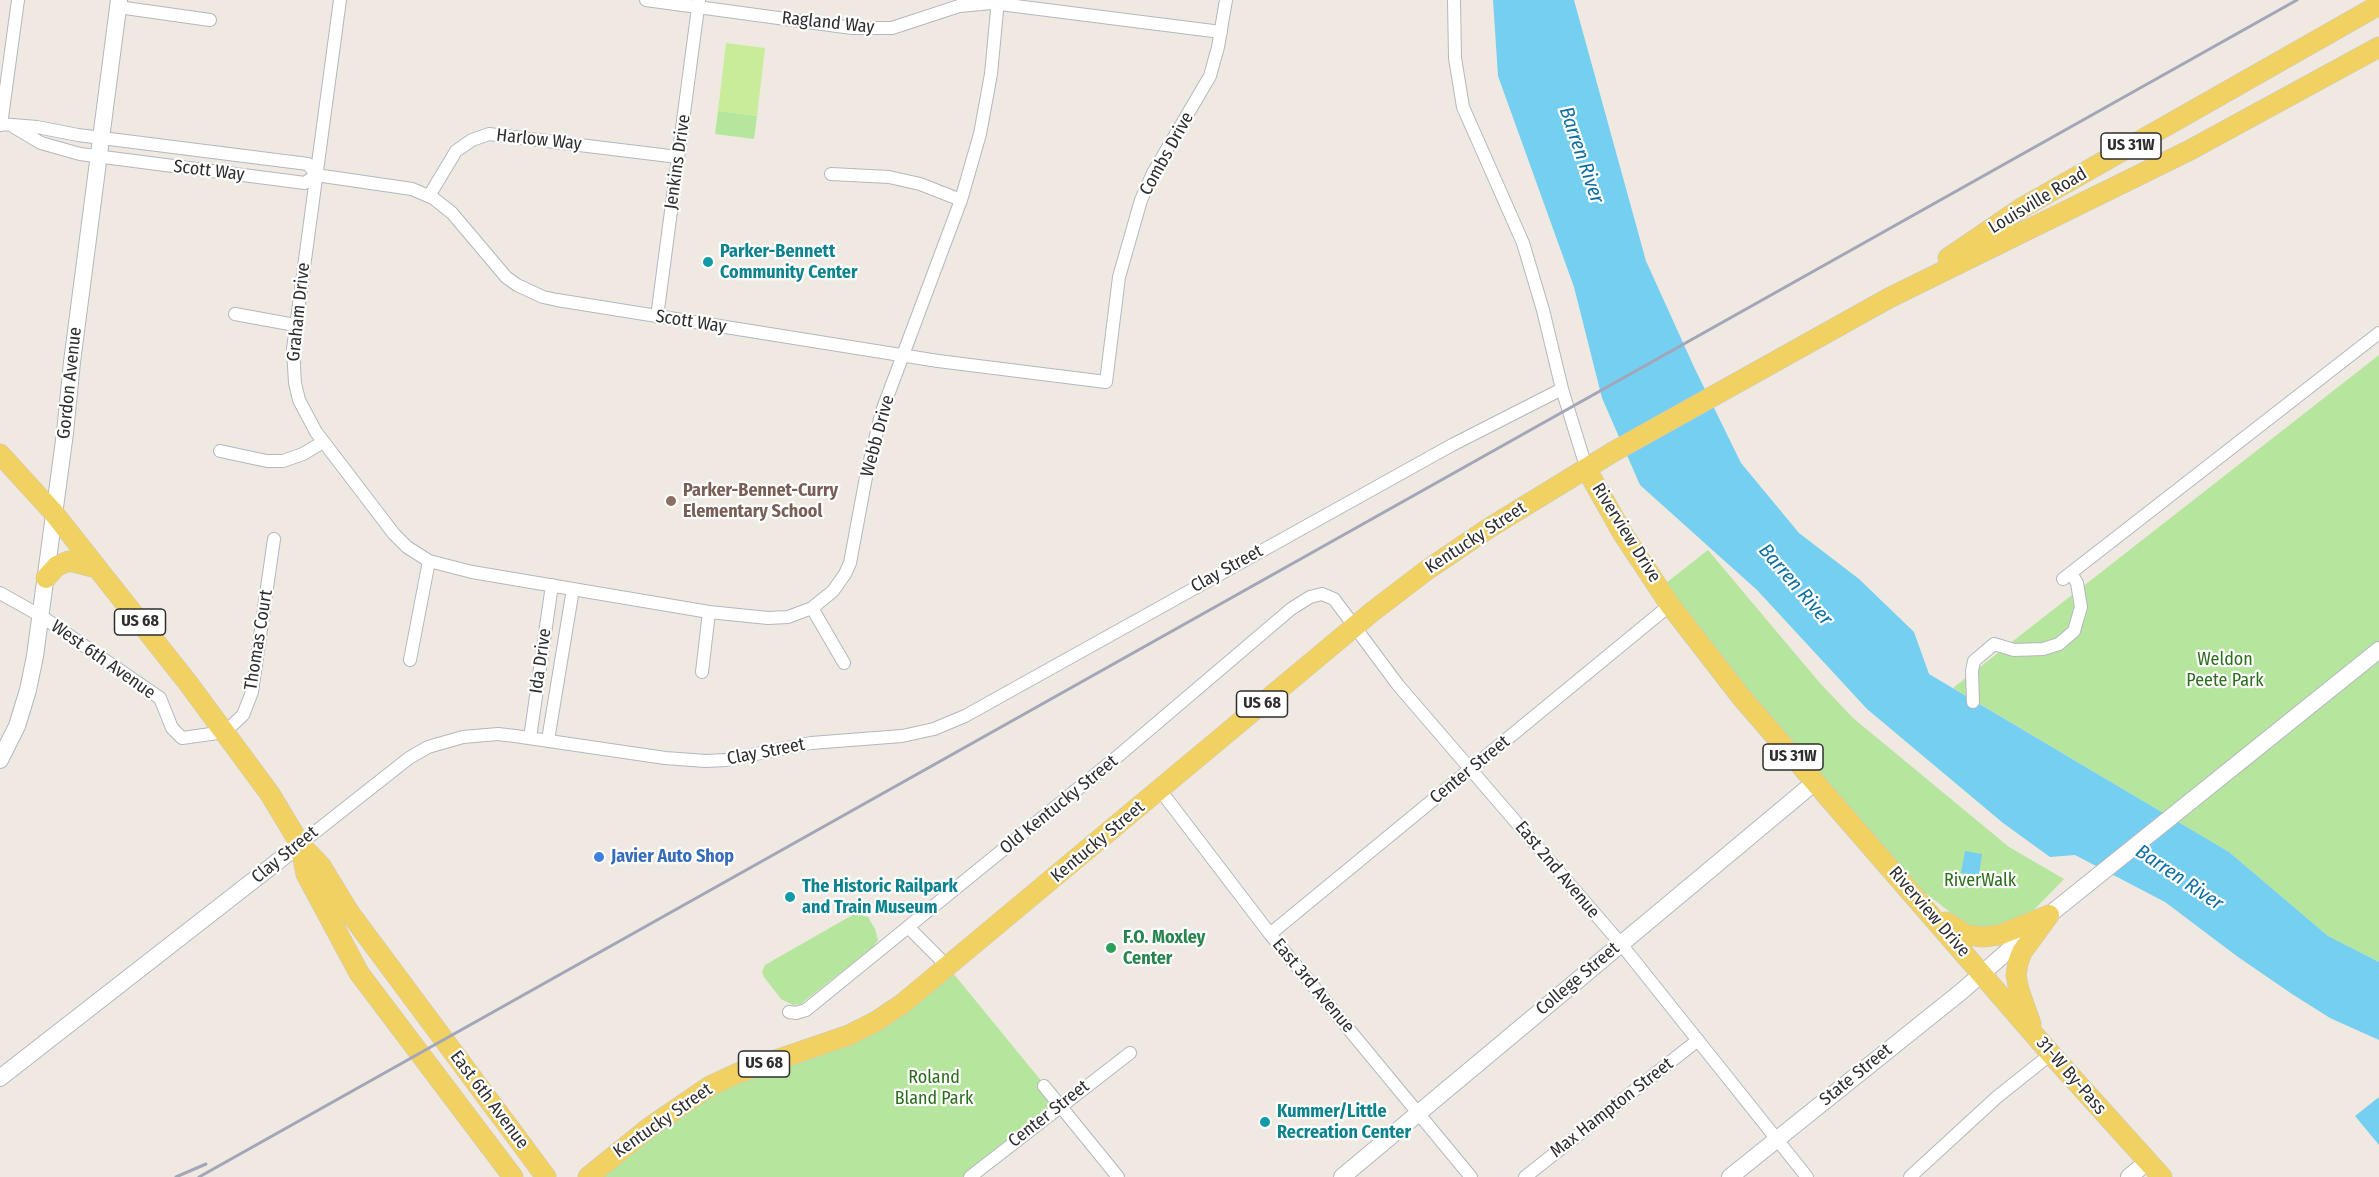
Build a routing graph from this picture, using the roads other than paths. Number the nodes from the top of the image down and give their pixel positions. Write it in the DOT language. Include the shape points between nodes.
graph roads {
  1 [pos="18,0"];
  2 [pos="340,0"];
  3 [pos="646,0"];
  4 [pos="1226,0"];
  5 [pos="1454,0"];
  6 [pos="998,2"];
  7 [pos="698,3"];
  8 [pos="118,4"];
  9 [pos="2379,5"];
  10 [pos="210,20"];
  11 [pos="1221,32"];
  12 [pos="2379,47"];
  13 [pos="0,125"];
  14 [pos="14,127"];
  15 [pos="101,137"];
  16 [pos="218,152"];
  17 [pos="98,156"];
  18 [pos="678,157"];
  19 [pos="215,172"];
  20 [pos="831,174"];
  21 [pos="316,175"];
  22 [pos="429,196"];
  23 [pos="961,200"];
  24 [pos="1889,298"];
  25 [pos="236,314"];
  26 [pos="657,317"];
  27 [pos="295,325"];
  28 [pos="2379,333"];
  29 [pos="902,356"];
  30 [pos="1106,382"];
  31 [pos="1562,389"];
  32 [pos="323,442"];
  33 [pos="220,452"];
  34 [pos="0,454"];
  35 [pos="1587,470"];
  36 [pos="53,512"];
  37 [pos="274,539"];
  38 [pos="429,561"];
  39 [pos="98,568"];
  40 [pos="46,579"];
  41 [pos="552,585"];
  42 [pos="573,589"];
  43 [pos="0,593"];
  44 [pos="1326,595"];
  45 [pos="1670,605"];
  46 [pos="812,608"];
  47 [pos="710,612"];
  48 [pos="41,616"];
  49 [pos="1354,627"];
  50 [pos="2379,651"];
  51 [pos="410,660"];
  52 [pos="844,663"];
  53 [pos="702,672"];
  54 [pos="1973,702"];
  55 [pos="225,732"];
  56 [pos="530,738"];
  57 [pos="548,740"];
  58 [pos="0,760"];
  59 [pos="1471,770"];
  60 [pos="1815,782"];
  61 [pos="1160,790"];
  62 [pos="300,844"];
  63 [pos="1922,903"];
  64 [pos="2054,912"];
  65 [pos="909,927"];
  66 [pos="1269,934"];
  67 [pos="1621,945"];
  68 [pos="948,968"];
  69 [pos="1981,974"];
  70 [pos="789,1012"];
  71 [pos="2035,1035"];
  72 [pos="1698,1040"];
  73 [pos="1130,1053"];
  74 [pos="2051,1054"];
  75 [pos="0,1078"];
  76 [pos="1044,1086"];
  77 [pos="1061,1105"];
  78 [pos="1419,1114"];
  79 [pos="1777,1139"];
  80 [pos="2147,1162"];
  81 [pos="513,1177"];
  82 [pos="546,1177"];
  83 [pos="588,1177"];
  84 [pos="970,1177"];
  85 [pos="1118,1177"];
  86 [pos="1342,1177"];
  87 [pos="1471,1177"];
  88 [pos="1525,1177"];
  89 [pos="1731,1177"];
  90 [pos="1806,1177"];
  91 [pos="1910,1177"];
  92 [pos="2129,1177"];
  93 [pos="2162,1177"];
  1 -- 13 [label="street"];
  2 -- 21 [label="street, Graham Drive"];
  3 -- 7 [label="street, Ragland Way"];
  4 -- 11 [label="street, Combs Drive"];
  5 -- 31 [label="street, Riverview Drive" via="1455,58 1463,107 1523,243"];
  6 -- 7 [label="street, Ragland Way" via="959,6 878,29"];
  6 -- 11 [label="street, Ragland Way"];
  6 -- 23 [label="street, Webb Drive" via="984,113"];
  7 -- 18 [label="street, Jenkins Drive"];
  8 -- 10 [label="street"];
  8 -- 15 [label="street, Gordon Avenue"];
  9 -- 24 [label="main road, Louisville Road / US 31W" via="2020,209"];
  11 -- 30 [label="street, Combs Drive" via="1210,76 1141,200 1119,277"];
  12 -- 24 [label="main road, Louisville Road / US 31W" via="2200,145"];
  13 -- 14 [label="street"];
  14 -- 15 [label="street, Scott Way"];
  14 -- 17 [label="street, Scott Way" via="49,146"];
  15 -- 16 [label="street, Scott Way"];
  15 -- 17 [label="street, Gordon Avenue"];
  16 -- 19 [label="street"];
  16 -- 21 [label="street, Scott Way" via="308,164"];
  17 -- 19 [label="street, Scott Way"];
  17 -- 36 [label="street, Gordon Avenue"];
  18 -- 22 [label="street, Harlow Way" via="489,134 456,151"];
  18 -- 26 [label="street, Jenkins Drive"];
  19 -- 21 [label="street, Scott Way" via="305,183"];
  20 -- 23 [label="street" via="889,177"];
  21 -- 22 [label="street, Scott Way" via="400,187"];
  21 -- 27 [label="street, Graham Drive"];
  22 -- 26 [label="street, Scott Way" via="452,213 517,285 543,297"];
  23 -- 29 [label="street, Webb Drive"];
  24 -- 35 [label="main road, Louisville Road / US 31W"];
  25 -- 27 [label="street"];
  26 -- 29 [label="street, Scott Way"];
  27 -- 32 [label="street, Graham Drive" via="295,384 306,417"];
  28 -- 54 [label="street" via="2067,576 2078,583 2081,607 2074,631 2059,644 2043,649 2014,650 1994,644 1974,661"];
  29 -- 30 [label="street, Scott Way"];
  29 -- 46 [label="street, Webb Drive" via="873,445 850,563 833,591"];
  31 -- 35 [label="street, Riverview Drive"];
  31 -- 57 [label="street, Clay Street" via="965,716 934,729 902,736 811,743 706,762"];
  32 -- 33 [label="street" via="297,457 275,461"];
  32 -- 38 [label="street, Graham Drive" via="394,534"];
  34 -- 36 [label="main road, US 68"];
  35 -- 45 [label="main road, Riverview Drive / US 31W"];
  35 -- 49 [label="main road, Kentucky Street / US 68" via="1460,547"];
  36 -- 39 [label="main road, US 68"];
  36 -- 40 [label="street, Gordon Avenue"];
  37 -- 55 [label="street, Thomas Court" via="252,692 243,715"];
  38 -- 41 [label="street, Graham Drive" via="454,569"];
  38 -- 51 [label="street"];
  39 -- 40 [label="main road" via="69,561 57,566"];
  39 -- 55 [label="main road, US 68"];
  40 -- 48 [label="street, Gordon Avenue"];
  41 -- 42 [label="street, Webb Drive"];
  41 -- 56 [label="street, Ida Drive"];
  42 -- 47 [label="street, Webb Drive"];
  42 -- 57 [label="street, Ida Drive"];
  43 -- 48 [label="street"];
  44 -- 49 [label="street, East 2nd Avenue" via="1334,599"];
  44 -- 65 [label="street, Old Kentucky Street" via="1310,597 1291,609 1189,698"];
  45 -- 59 [label="street, Center Street"];
  45 -- 60 [label="main road, Riverview Drive / US 31W" via="1742,698"];
  46 -- 47 [label="street, Webb Drive" via="775,618"];
  46 -- 52 [label="street"];
  47 -- 53 [label="street"];
  48 -- 55 [label="street, West 6th Avenue" via="160,698 172,728 182,738"];
  48 -- 58 [label="street, Gordon Avenue" via="23,708"];
  49 -- 59 [label="street, East 2nd Avenue"];
  49 -- 61 [label="main road, Kentucky Street / US 68"];
  50 -- 64 [label="street, State Street"];
  55 -- 62 [label="main road, US 68"];
  56 -- 57 [label="street, Clay Street"];
  56 -- 62 [label="street, Clay Street" via="478,735 428,747 390,772"];
  59 -- 66 [label="street, Center Street"];
  59 -- 67 [label="street, East 2nd Avenue"];
  60 -- 63 [label="main road, Riverview Drive / US 31W"];
  60 -- 67 [label="street, College Street"];
  61 -- 66 [label="street, East 3rd Avenue"];
  61 -- 68 [label="main road, Kentucky Street / US 68"];
  62 -- 75 [label="street, Clay Street"];
  62 -- 81 [label="main road, East 6th Avenue / US 68" via="306,874 359,973"];
  62 -- 82 [label="main road, East 6th Avenue / US 68" via="321,866 349,912"];
  63 -- 64 [label="main road" via="1966,935 1983,937 1999,935"];
  63 -- 69 [label="main road, Riverview Drive / US 31W"];
  64 -- 69 [label="street, State Street"];
  64 -- 71 [label="main road" via="2022,952 2016,975"];
  65 -- 68 [label="street"];
  65 -- 70 [label="street, Old Kentucky Street" via="806,1010"];
  66 -- 78 [label="street, East 3rd Avenue"];
  67 -- 72 [label="street, East 2nd Avenue"];
  67 -- 78 [label="street, College Street"];
  68 -- 83 [label="main road, Kentucky Street / US 68" via="902,1004 858,1030 738,1073 704,1090"];
  69 -- 71 [label="main road, 31-W By-Pass / US 31W"];
  69 -- 79 [label="street, State Street"];
  71 -- 74 [label="main road, 31-W By-Pass / US 31W"];
  72 -- 79 [label="street, East 2nd Avenue"];
  72 -- 88 [label="street, Max Hampton Street"];
  73 -- 77 [label="street, Center Street"];
  74 -- 80 [label="main road, 31-W By-Pass / US 31W"];
  74 -- 91 [label="street" via="1997,1096"];
  76 -- 77 [label="street"];
  77 -- 84 [label="street, Center Street"];
  77 -- 85 [label="street"];
  78 -- 86 [label="street, College Street"];
  78 -- 87 [label="street, East 3rd Avenue"];
  79 -- 89 [label="street, State Street"];
  79 -- 90 [label="street, East 2nd Avenue"];
  80 -- 92 [label="street"];
  80 -- 93 [label="main road, 31-W By-Pass / US 31W"];
}
